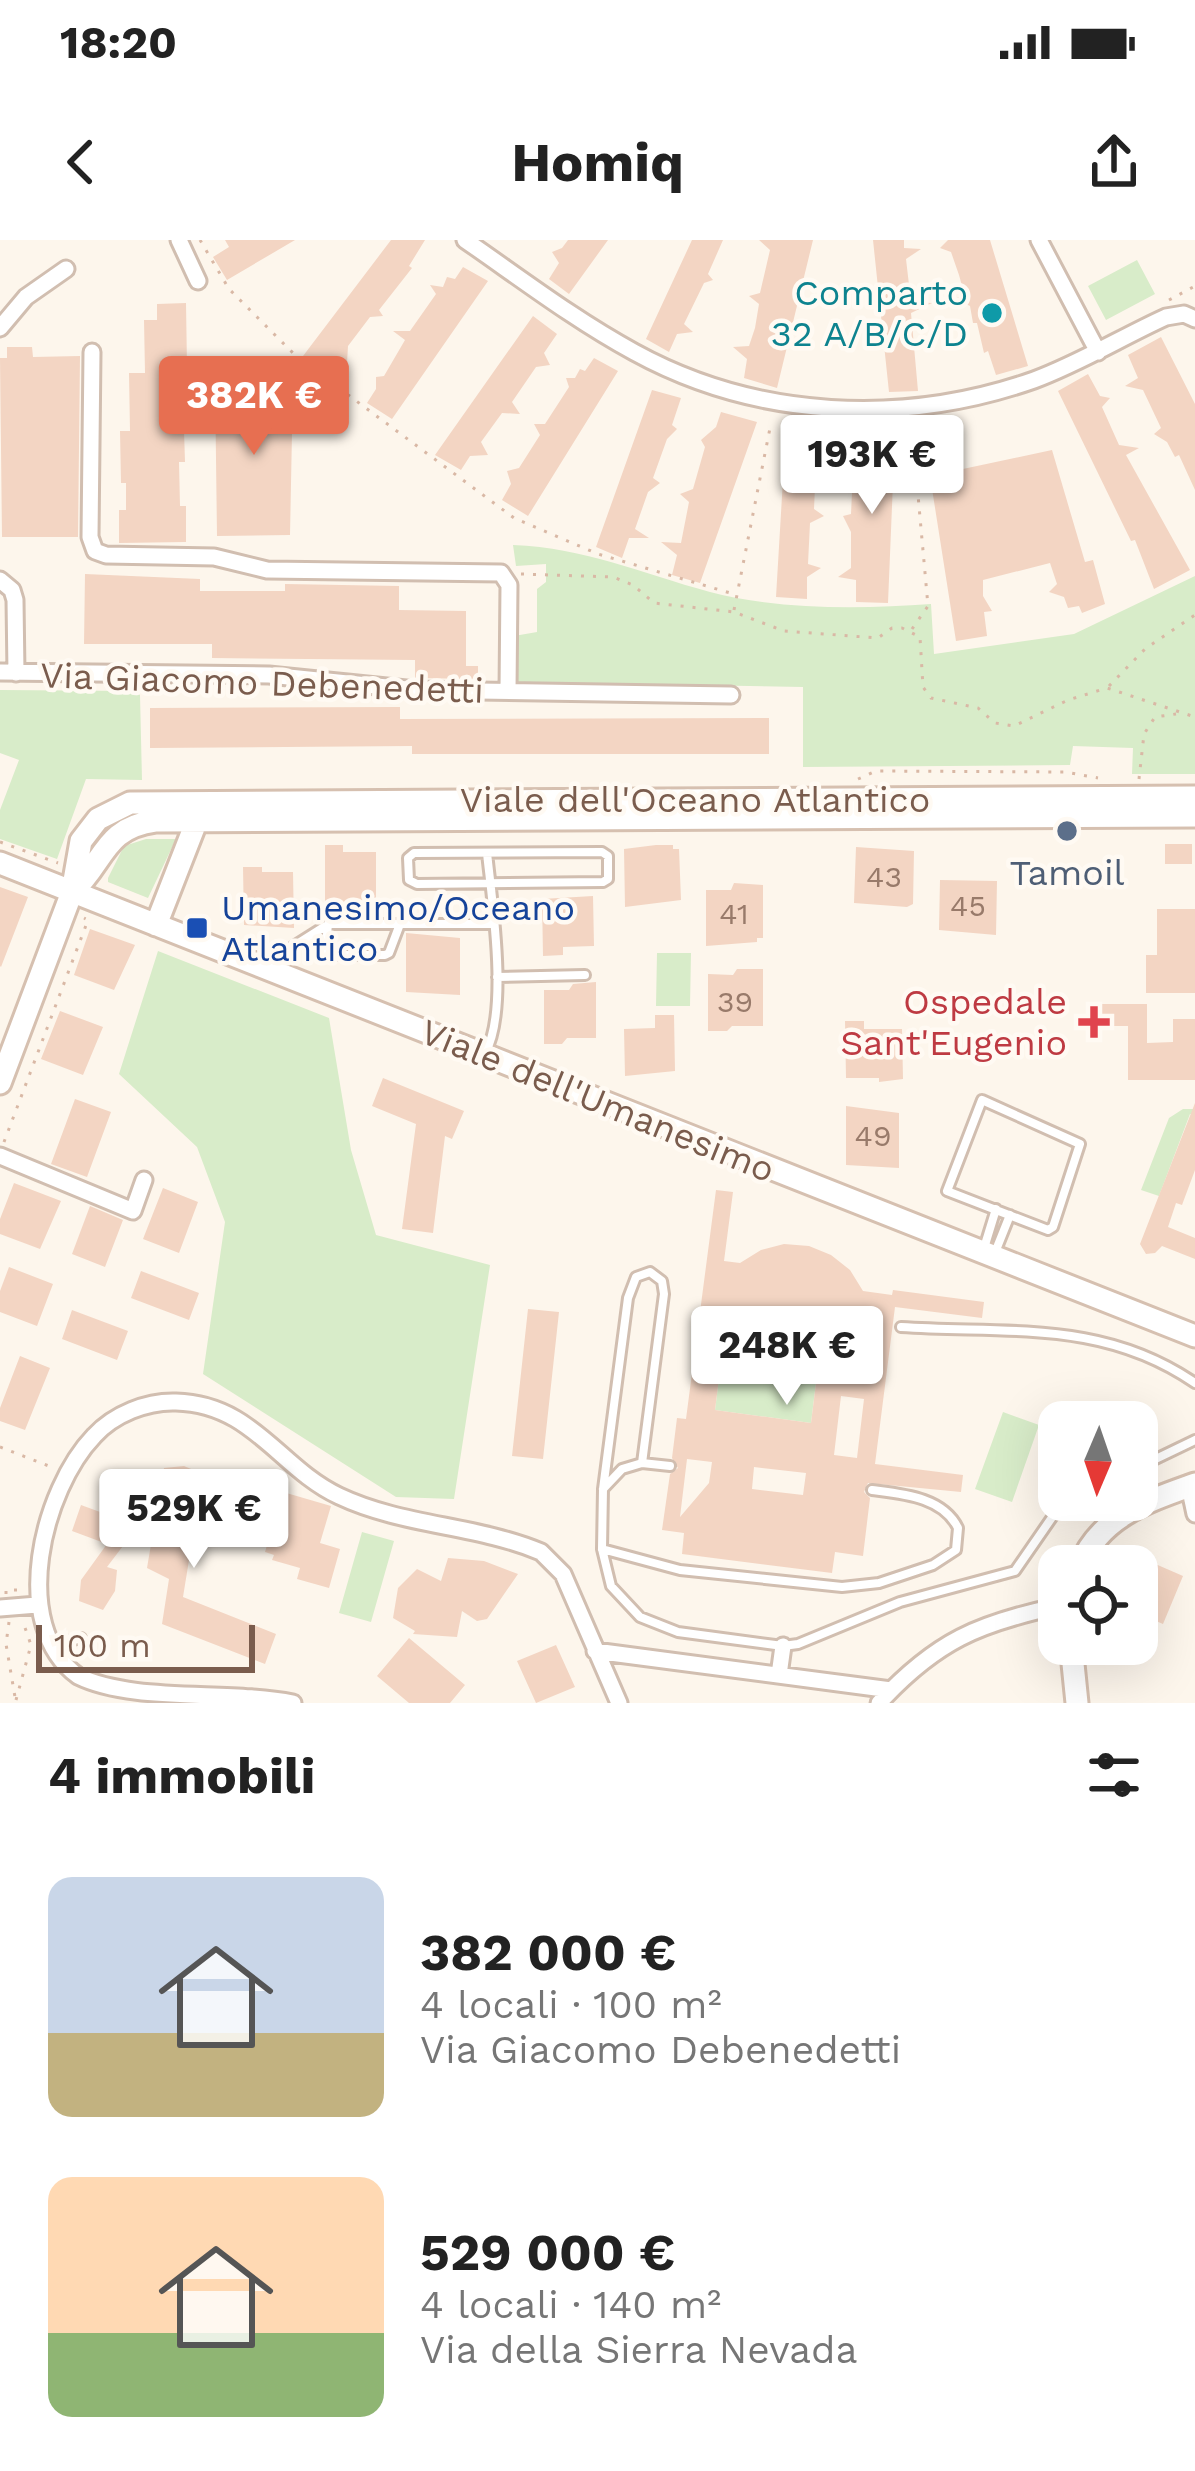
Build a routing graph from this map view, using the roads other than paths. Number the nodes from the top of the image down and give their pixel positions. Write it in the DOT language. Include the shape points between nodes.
graph roads {
  1 [pos="179,240"];
  2 [pos="465,240"];
  3 [pos="1039,240"];
  4 [pos="66,269"];
  5 [pos="198,281"];
  6 [pos="1195,319"];
  7 [pos="0,328"];
  8 [pos="92,352"];
  9 [pos="1098,352"];
  10 [pos="0,580"];
  11 [pos="8,673"];
  12 [pos="508,692"];
  13 [pos="730,695"];
  14 [pos="1195,796"];
  15 [pos="196,811"];
  16 [pos="1195,816"];
  17 [pos="487,853"];
  18 [pos="0,863"];
  19 [pos="490,884"];
  20 [pos="71,892"];
  21 [pos="400,924"];
  22 [pos="156,925"];
  23 [pos="493,925"];
  24 [pos="326,927"];
  25 [pos="293,946"];
  26 [pos="585,975"];
  27 [pos="497,977"];
  28 [pos="484,1055"];
  29 [pos="0,1083"];
  30 [pos="0,1156"];
  31 [pos="144,1180"];
  32 [pos="996,1209"];
  33 [pos="1010,1215"];
  34 [pos="988,1254"];
  35 [pos="901,1327"];
  36 [pos="1195,1336"];
  37 [pos="1195,1383"];
  38 [pos="1195,1440"];
  39 [pos="1158,1458"];
  40 [pos="642,1463"];
  41 [pos="670,1466"];
  42 [pos="1192,1485"];
  43 [pos="603,1489"];
  44 [pos="872,1490"];
  45 [pos="1195,1514"];
  46 [pos="1047,1521"];
  47 [pos="1090,1545"];
  48 [pos="602,1550"];
  49 [pos="3,1602"];
  50 [pos="37,1606"];
  51 [pos="1038,1610"];
  52 [pos="81,1638"];
  53 [pos="52,1645"];
  54 [pos="783,1646"];
  55 [pos="596,1651"];
  56 [pos="1073,1665"];
  57 [pos="779,1676"];
  58 [pos="885,1697"];
  59 [pos="292,1703"];
  60 [pos="620,1703"];
  61 [pos="1077,1703"];
  1 -- 5 [label="street"];
  2 -- 9 [label="street" via="635,353 775,402 856,410 933,405 1023,383"];
  3 -- 9 [label="street"];
  4 -- 7 [label="street"];
  6 -- 9 [label="street" via="1166,317"];
  8 -- 12 [label="street, Via Giacomo Debenedetti" via="90,537 98,553 220,557 267,570 505,574"];
  10 -- 11 [label="street, Via Giacomo Debenedetti" via="15,600"];
  11 -- 12 [label="street, Via Giacomo Debenedetti" via="269,675"];
  12 -- 13 [label="street, Via Giacomo Debenedetti"];
  14 -- 15 [label="main road, Viale dell'Oceano Atlantico"];
  15 -- 16 [label="main road, Viale dell'Oceano Atlantico"];
  15 -- 20 [label="main road" via="127,827"];
  15 -- 22 [label="main road"];
  17 -- 19 [label="lane"];
  17 -- 19 [label="lane" via="414,853 409,880"];
  17 -- 19 [label="lane" via="608,856 606,881"];
  18 -- 20 [label="main road, Viale dell'Umanesimo"];
  19 -- 23 [label="lane"];
  20 -- 22 [label="main road, Viale dell'Umanesimo"];
  20 -- 29 [label="main road"];
  21 -- 23 [label="lane"];
  21 -- 24 [label="lane"];
  21 -- 24 [label="lane" via="389,953 327,957"];
  22 -- 28 [label="main road, Viale dell'Umanesimo"];
  23 -- 27 [label="lane"];
  24 -- 25 [label="lane"];
  26 -- 27 [label="lane"];
  27 -- 28 [label="lane"];
  28 -- 34 [label="main road, Viale dell'Umanesimo"];
  30 -- 31 [label="street" via="133,1210"];
  32 -- 33 [label="lane"];
  32 -- 33 [label="lane" via="947,1191 982,1100 1080,1144 1053,1227"];
  32 -- 34 [label="lane"];
  33 -- 34 [label="lane"];
  34 -- 36 [label="main road, Viale dell'Umanesimo"];
  35 -- 37 [label="lane" via="1077,1335 1144,1354"];
  38 -- 39 [label="lane"];
  40 -- 41 [label="lane"];
  40 -- 43 [label="lane" via="622,1469"];
  40 -- 43 [label="lane" via="664,1294 650,1272 636,1276 628,1298"];
  42 -- 45 [label="street"];
  42 -- 47 [label="main road" via="1114,1519"];
  43 -- 48 [label="lane"];
  44 -- 48 [label="lane" via="945,1510 959,1533 953,1554 879,1583 842,1588 680,1570"];
  46 -- 54 [label="lane" via="1009,1574"];
  48 -- 54 [label="lane" via="611,1586 640,1618"];
  49 -- 50 [label="street"];
  50 -- 53 [label="street"];
  50 -- 55 [label="street" via="51,1520 86,1444 133,1410 178,1402 239,1420 345,1499 544,1553 565,1578"];
  51 -- 58 [label="street" via="965,1632"];
  52 -- 53 [label="lane"];
  53 -- 59 [label="street" via="78,1677 120,1694"];
  54 -- 57 [label="street"];
  55 -- 57 [label="street"];
  55 -- 60 [label="street"];
  56 -- 61 [label="main road"];
  57 -- 58 [label="street"];
}
